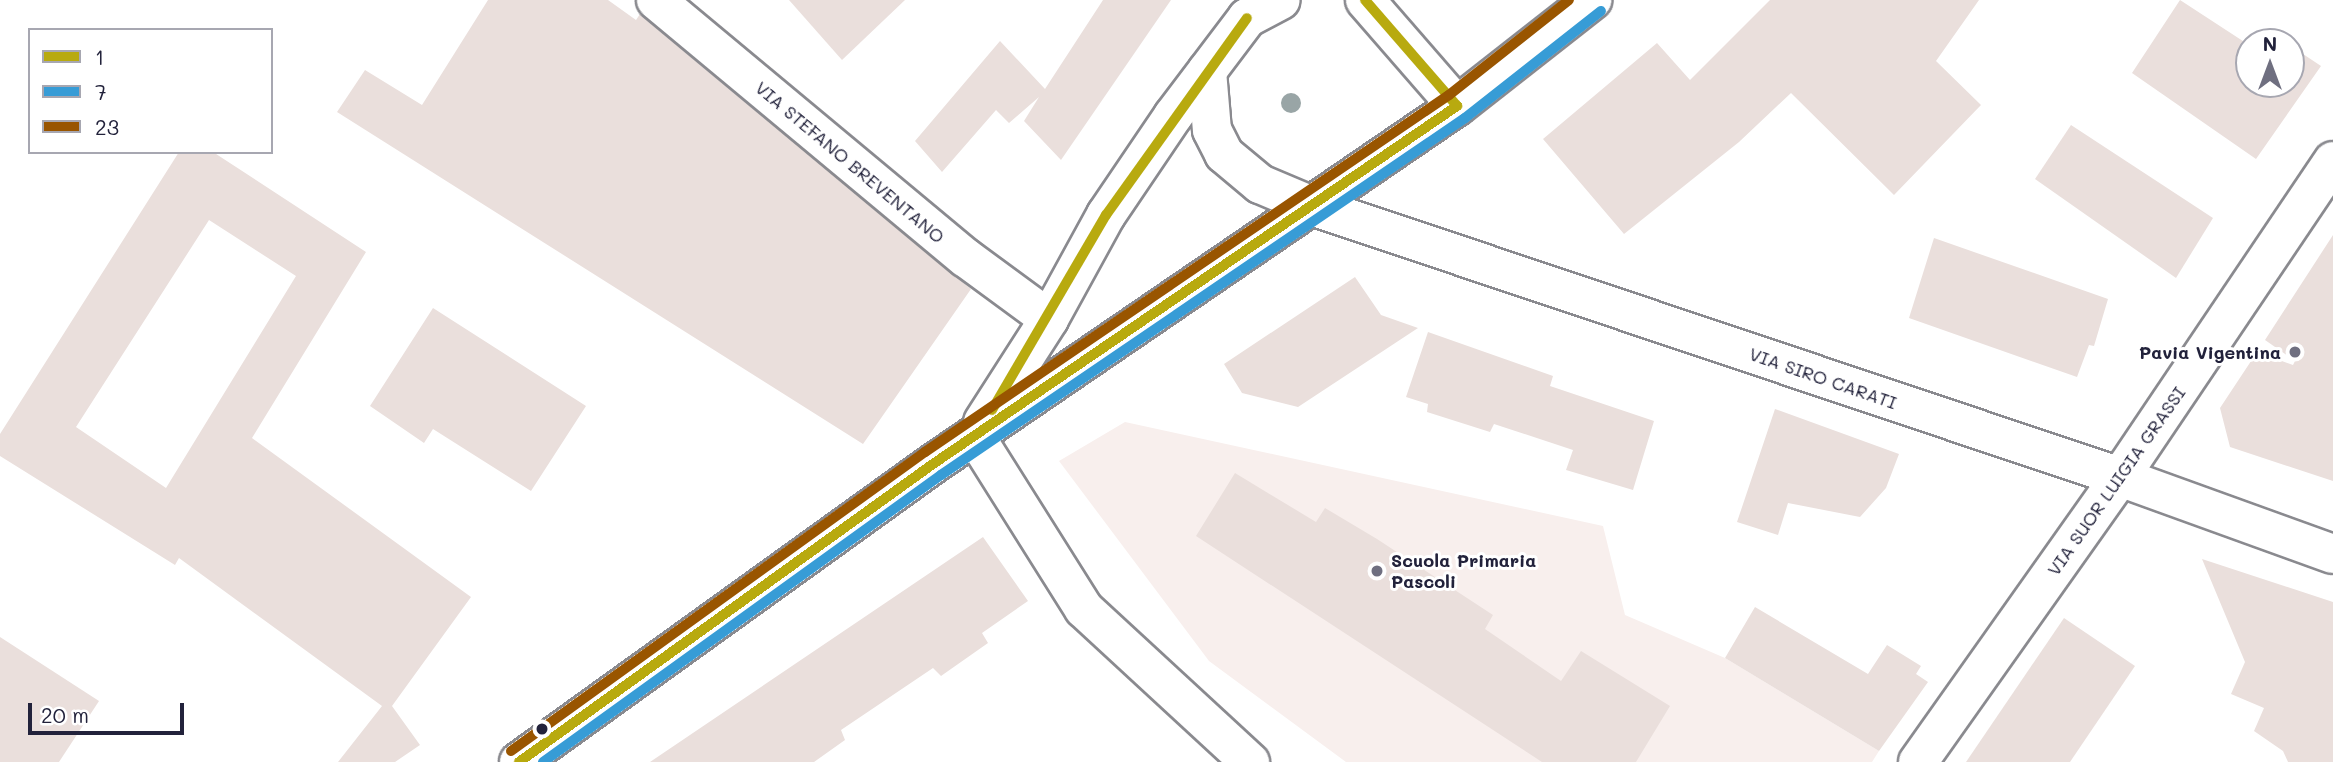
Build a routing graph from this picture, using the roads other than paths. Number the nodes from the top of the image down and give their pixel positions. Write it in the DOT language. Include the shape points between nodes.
graph roads {
  1 [pos="656,0"];
  2 [pos="1281,0"];
  3 [pos="1365,0"];
  4 [pos="1592,0"];
  5 [pos="1245,9"];
  6 [pos="1207,71"];
  7 [pos="1457,106"];
  8 [pos="2333,162"];
  9 [pos="1312,206"];
  10 [pos="1049,319"];
  11 [pos="975,436"];
  12 [pos="2120,477"];
  13 [pos="2333,554"];
  14 [pos="519,762"];
  15 [pos="1250,762"];
  16 [pos="1918,762"];
  1 -- 10 [label="street, VIA STEFANO BREVENTANO" via="934,232"];
  2 -- 5 [label="street"];
  3 -- 7 [label="street"];
  4 -- 7 [label="street"];
  5 -- 6 [label="street"];
  6 -- 9 [label="street, VIA SIRO CARATI" via="1212,130 1224,154 1260,184"];
  6 -- 10 [label="street" via="1106,215"];
  7 -- 9 [label="street"];
  8 -- 12 [label="street, VIA SUOR LUIGIA GRASSI"];
  9 -- 11 [label="street"];
  9 -- 12 [label="street, VIA SIRO CARATI"];
  10 -- 11 [label="street"];
  11 -- 14 [label="street"];
  11 -- 15 [label="street" via="1084,608"];
  12 -- 13 [label="street, VIA SIRO CARATI"];
  12 -- 16 [label="street, VIA SUOR LUIGIA GRASSI"];
}
